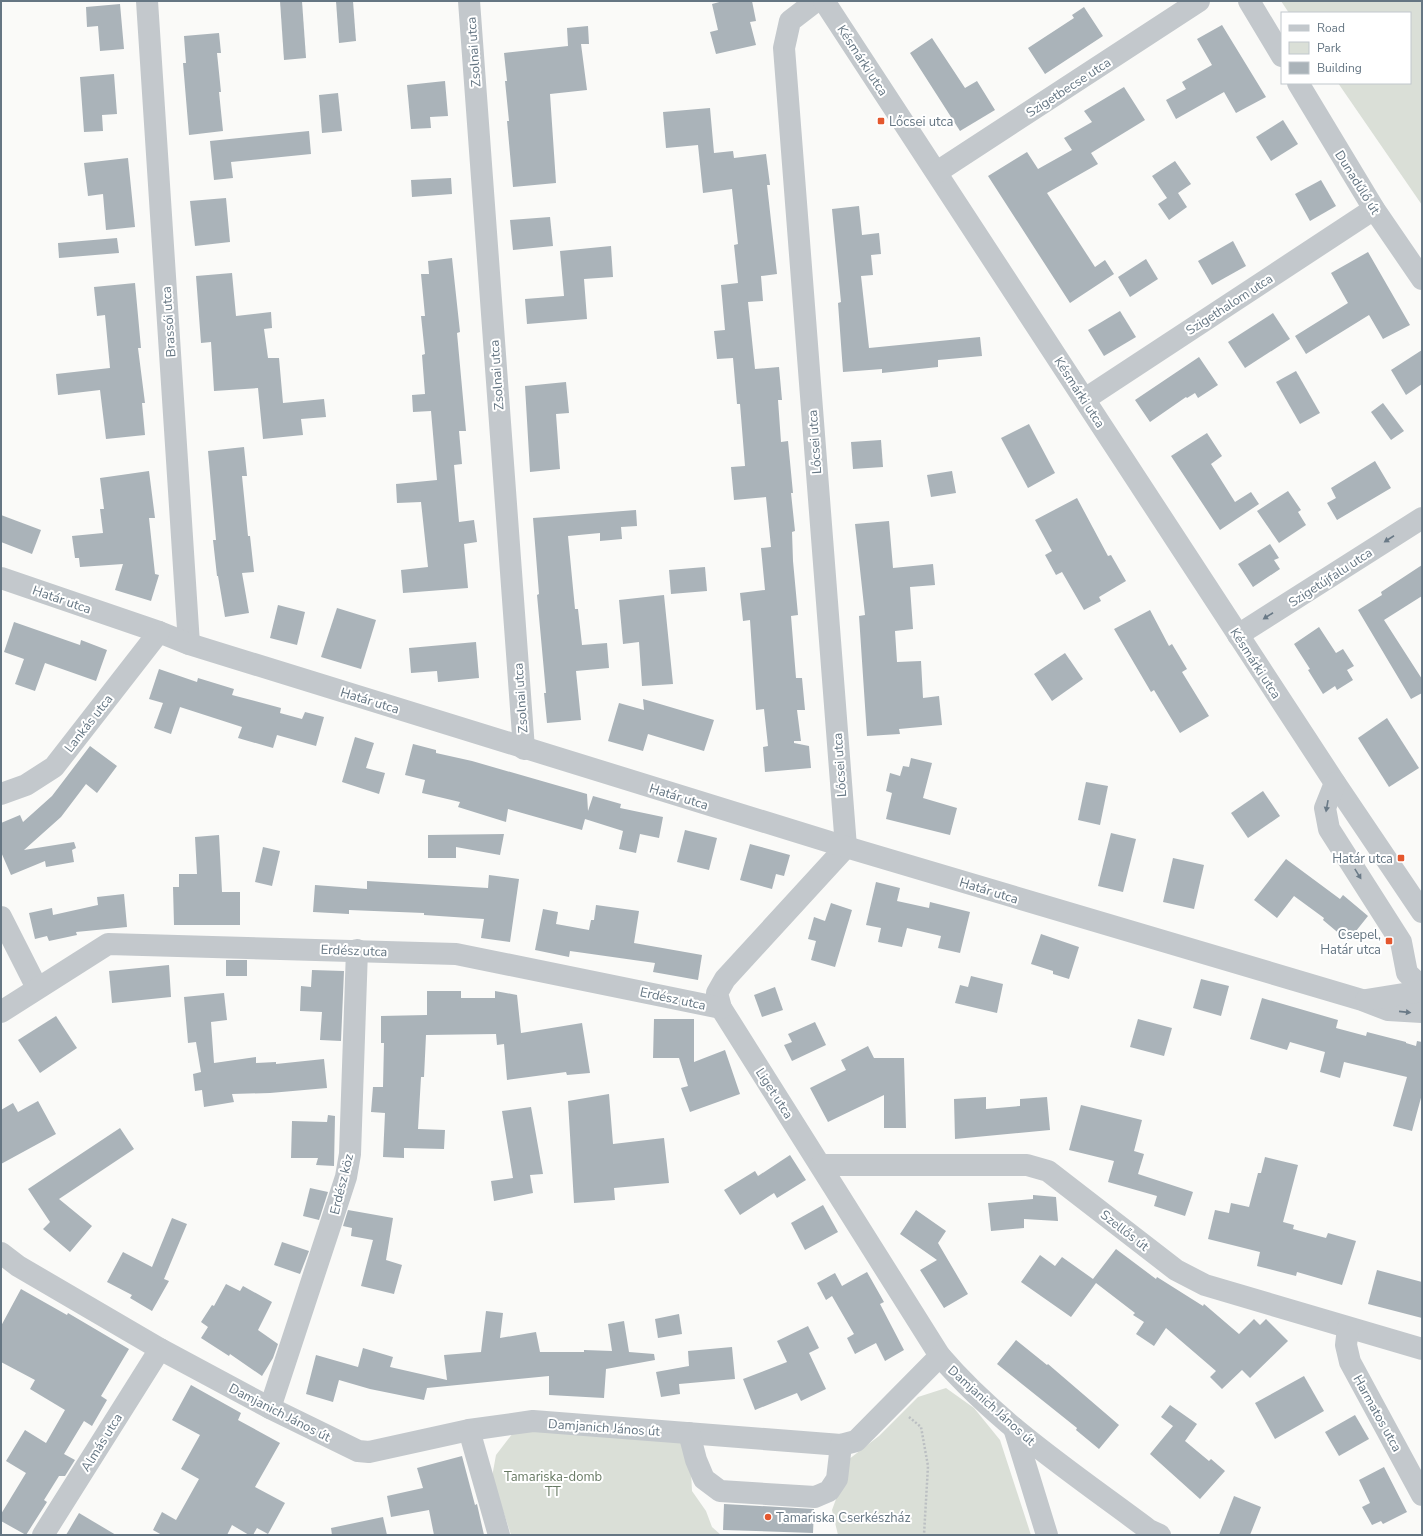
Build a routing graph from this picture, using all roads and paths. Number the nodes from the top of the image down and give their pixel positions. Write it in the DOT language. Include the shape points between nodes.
graph roads {
  1 [pos="147,1"];
  2 [pos="469,1"];
  3 [pos="816,1"];
  4 [pos="824,1"];
  5 [pos="1199,1"];
  6 [pos="1249,1"];
  7 [pos="1281,54"];
  8 [pos="1299,84"];
  9 [pos="936,172"];
  10 [pos="1374,209"];
  11 [pos="1422,279"];
  12 [pos="1085,399"];
  13 [pos="1422,518"];
  14 [pos="1,578"];
  15 [pos="159,632"];
  16 [pos="1238,636"];
  17 [pos="189,644"];
  18 [pos="524,748"];
  19 [pos="1334,783"];
  20 [pos="1,794"];
  21 [pos="846,847"];
  22 [pos="1422,912"];
  23 [pos="1,917"];
  24 [pos="357,950"];
  25 [pos="1422,987"];
  26 [pos="37,988"];
  27 [pos="1422,991"];
  28 [pos="1362,1000"];
  29 [pos="720,1008"];
  30 [pos="1,1012"];
  31 [pos="1422,1012"];
  32 [pos="821,1166"];
  33 [pos="1,1253"];
  34 [pos="1348,1328"];
  35 [pos="160,1349"];
  36 [pos="1422,1349"];
  37 [pos="940,1356"];
  38 [pos="893,1405"];
  39 [pos="270,1408"];
  40 [pos="1014,1428"];
  41 [pos="469,1430"];
  42 [pos="689,1433"];
  43 [pos="841,1445"];
  44 [pos="1422,1495"];
  45 [pos="42,1535"];
  46 [pos="499,1535"];
  47 [pos="924,1535"];
  48 [pos="1047,1535"];
  49 [pos="1160,1535"];
  1 -- 17 [label="street, Brassói utca"];
  2 -- 18 [label="street, Zsolnai utca"];
  3 -- 21 [label="street, Lőcsei utca" via="790,21 784,48"];
  4 -- 9 [label="street, Késmárki utca"];
  5 -- 9 [label="street, Szigetbecse utca"];
  6 -- 7 [label="street"];
  8 -- 10 [label="street, Dunadűlő út"];
  9 -- 12 [label="street, Késmárki utca"];
  10 -- 11 [label="street, Dunadűlő út"];
  10 -- 12 [label="street, Szigethalom utca"];
  12 -- 16 [label="street, Késmárki utca"];
  13 -- 16 [label="street, Szigetújfalu utca, one-way"];
  14 -- 15 [label="street, Határ utca"];
  15 -- 17 [label="street, Határ utca"];
  15 -- 20 [label="street, Lankás utca" via="54,767 26,785"];
  16 -- 19 [label="street, Késmárki utca"];
  17 -- 18 [label="street, Határ utca"];
  18 -- 21 [label="street, Határ utca"];
  19 -- 22 [label="street, Késmárki utca"];
  19 -- 25 [label="street, one-way" via="1325,808 1329,830 1401,942 1407,973"];
  21 -- 28 [label="street, Határ utca"];
  21 -- 29 [label="street" via="725,979 717,993"];
  23 -- 26 [label="street"];
  24 -- 26 [label="street, Erdész utca" via="108,944"];
  24 -- 29 [label="street, Erdész utca" via="456,954"];
  24 -- 39 [label="street, Erdész köz" via="350,1154 346,1177"];
  26 -- 30 [label="street, Erdész utca"];
  27 -- 28 [label="street, Határ utca"];
  28 -- 31 [label="street, Határ utca, one-way" via="1388,1010"];
  29 -- 32 [label="street, Liget utca"];
  32 -- 34 [label="street, Szellős út" via="1027,1165 1048,1170 1176,1270 1205,1286"];
  32 -- 37 [label="street, Liget utca"];
  33 -- 35 [label="street, Damjanich János út" via="18,1266"];
  34 -- 36 [label="street, Szellős út"];
  34 -- 44 [label="street, Harmatos utca" via="1346,1345 1350,1362"];
  35 -- 39 [label="street, Damjanich János út"];
  35 -- 45 [label="street, Almás utca"];
  37 -- 38 [label="street, Damjanich János út"];
  37 -- 40 [label="street, Damjanich János út" via="953,1372"];
  38 -- 43 [label="street, Damjanich János út" via="856,1441"];
  38 -- 47 [label="path" via="921,1427 928,1466"];
  39 -- 41 [label="street, Damjanich János út" via="358,1451 369,1452"];
  40 -- 48 [label="street"];
  40 -- 49 [label="street, Damjanich János út" via="1149,1530"];
  41 -- 42 [label="street, Damjanich János út" via="533,1421"];
  41 -- 46 [label="street"];
  42 -- 43 [label="street, Damjanich János út"];
  42 -- 43 [label="street" via="704,1479 720,1491 815,1497 829,1491 837,1479"];
}
